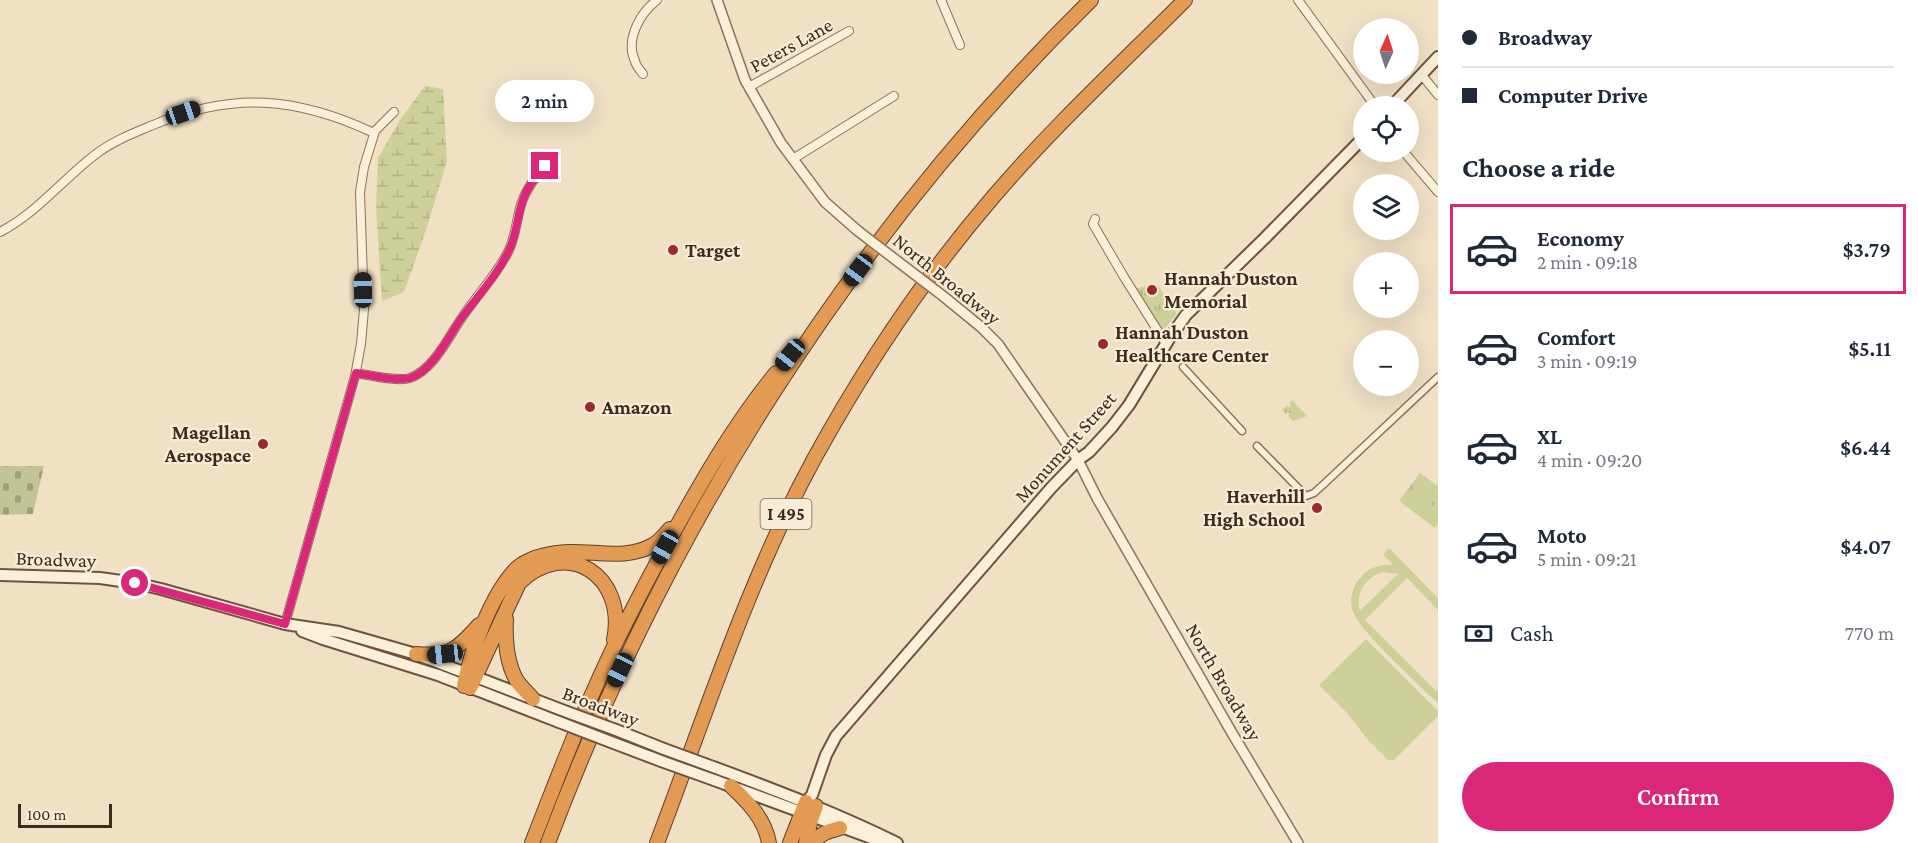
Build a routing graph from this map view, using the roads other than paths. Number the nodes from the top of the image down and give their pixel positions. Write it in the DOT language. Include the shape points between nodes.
graph roads {
  1 [pos="657,0"];
  2 [pos="717,0"];
  3 [pos="941,0"];
  4 [pos="1091,0"];
  5 [pos="1185,0"];
  6 [pos="1298,0"];
  7 [pos="849,31"];
  8 [pos="960,45"];
  9 [pos="1438,57"];
  10 [pos="643,74"];
  11 [pos="1421,74"];
  12 [pos="749,87"];
  13 [pos="1438,95"];
  14 [pos="894,96"];
  15 [pos="1368,96"];
  16 [pos="1401,96"];
  17 [pos="394,112"];
  18 [pos="374,133"];
  19 [pos="1353,148"];
  20 [pos="555,154"];
  21 [pos="793,159"];
  22 [pos="1412,162"];
  23 [pos="1438,192"];
  24 [pos="1095,219"];
  25 [pos="0,232"];
  26 [pos="818,324"];
  27 [pos="1166,344"];
  28 [pos="1183,367"];
  29 [pos="356,373"];
  30 [pos="1438,377"];
  31 [pos="1242,431"];
  32 [pos="1257,446"];
  33 [pos="1077,460"];
  34 [pos="680,519"];
  35 [pos="0,575"];
  36 [pos="507,607"];
  37 [pos="487,617"];
  38 [pos="285,624"];
  39 [pos="612,652"];
  40 [pos="416,654"];
  41 [pos="469,680"];
  42 [pos="533,699"];
  43 [pos="688,762"];
  44 [pos="731,786"];
  45 [pos="809,806"];
  46 [pos="840,828"];
  47 [pos="532,843"];
  48 [pos="548,843"];
  49 [pos="657,843"];
  50 [pos="667,843"];
  51 [pos="769,843"];
  52 [pos="790,843"];
  53 [pos="806,843"];
  54 [pos="814,843"];
  55 [pos="885,843"];
  56 [pos="897,843"];
  57 [pos="1298,843"];
  1 -- 10 [label="street" via="644,14 631,50"];
  2 -- 12 [label="street, North Broadway"];
  3 -- 8 [label="street"];
  4 -- 26 [label="highway" via="920,188"];
  5 -- 43 [label="highway, I 495" via="994,196 892,330 819,449 783,520 735,634"];
  6 -- 15 [label="street"];
  7 -- 12 [label="street, Peters Lane"];
  9 -- 11 [label="main road"];
  11 -- 13 [label="street"];
  11 -- 16 [label="main road"];
  12 -- 21 [label="street, North Broadway"];
  14 -- 21 [label="street"];
  17 -- 18 [label="street"];
  18 -- 25 [label="street" via="324,113 269,102 226,103 194,109 98,152 41,204"];
  18 -- 29 [label="street" via="360,192 364,309"];
  19 -- 27 [label="main road, Monument Street" via="1202,298"];
  20 -- 29 [label="street" via="523,199 508,252 428,366 410,378"];
  21 -- 33 [label="street, North Broadway, bridge" via="825,202 998,344"];
  22 -- 23 [label="street"];
  24 -- 27 [label="street" via="1093,224"];
  26 -- 34 [label="highway" via="747,410"];
  26 -- 48 [label="highway" via="724,470 649,609 587,743"];
  27 -- 33 [label="main road, Monument Street" via="1129,405 1089,452"];
  28 -- 31 [label="street"];
  29 -- 38 [label="street"];
  30 -- 32 [label="street" via="1306,496"];
  33 -- 45 [label="main road, Monument Street" via="836,736 825,755"];
  33 -- 57 [label="street, North Broadway"];
  34 -- 37 [label="highway" via="654,545 625,554 567,552 537,557 517,568"];
  34 -- 39 [label="highway"];
  35 -- 38 [label="main road, Broadway" via="135,583"];
  36 -- 39 [label="highway" via="519,583 531,571 561,562 581,566 595,573 610,589 617,618"];
  36 -- 41 [label="highway" via="493,641"];
  36 -- 42 [label="highway" via="508,658 517,680"];
  37 -- 40 [label="highway" via="445,654"];
  37 -- 41 [label="highway" via="477,639"];
  38 -- 40 [label="main road, Broadway" via="339,632"];
  38 -- 41 [label="main road, Broadway" via="323,639"];
  39 -- 47 [label="highway"];
  40 -- 41 [label="main road, Broadway"];
  41 -- 42 [label="main road, Broadway"];
  41 -- 44 [label="main road, Broadway, bridge" via="559,722"];
  42 -- 45 [label="main road, Broadway, bridge"];
  43 -- 49 [label="highway, I 495"];
  43 -- 50 [label="highway"];
  44 -- 45 [label="main road, Broadway"];
  44 -- 51 [label="highway" via="759,817"];
  45 -- 46 [label="main road, Broadway"];
  45 -- 52 [label="highway"];
  45 -- 53 [label="highway"];
  45 -- 56 [label="main road, Broadway"];
  46 -- 54 [label="highway" via="825,832"];
  46 -- 55 [label="main road, Broadway"];
}
